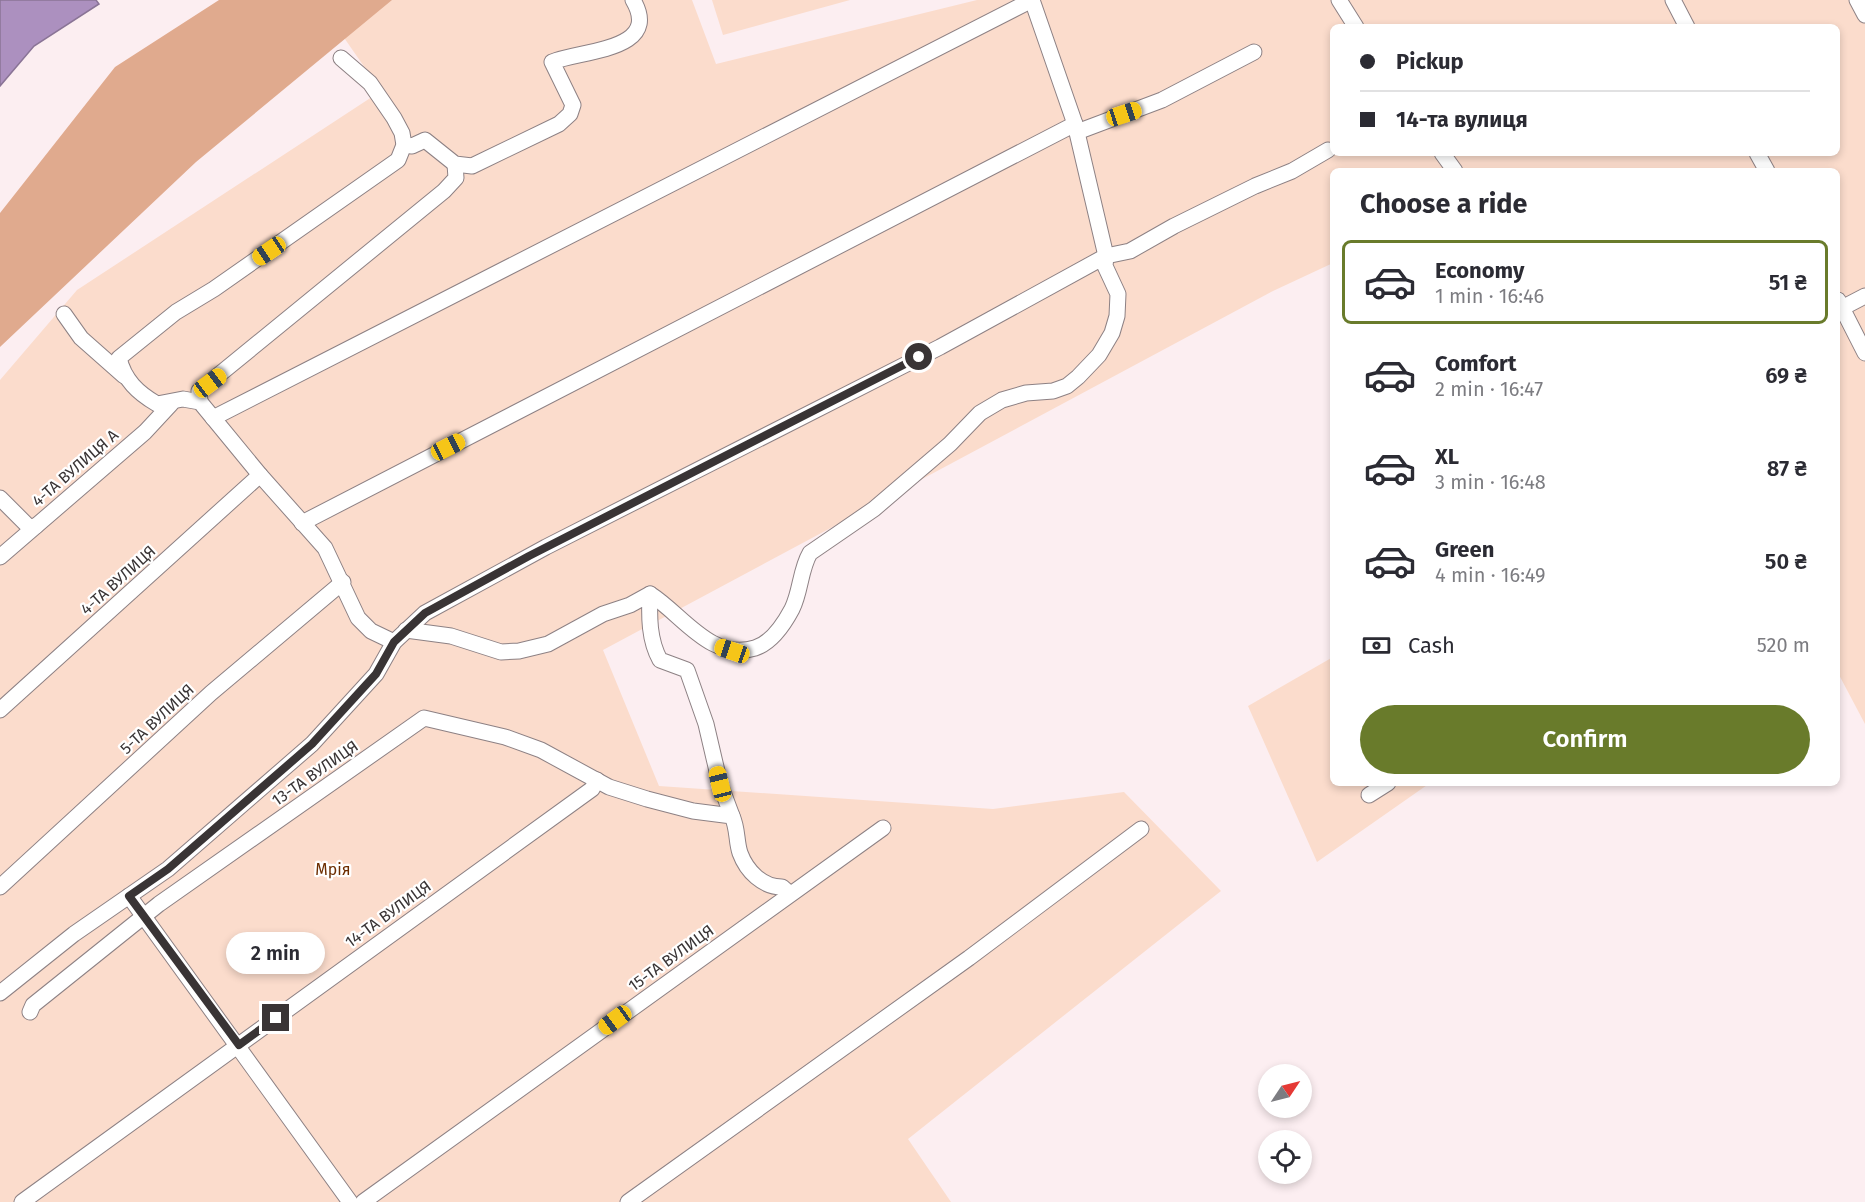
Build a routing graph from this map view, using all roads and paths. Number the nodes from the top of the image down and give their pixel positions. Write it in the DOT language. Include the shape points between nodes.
graph roads {
  1 [pos="633,0"];
  2 [pos="1032,0"];
  3 [pos="1339,0"];
  4 [pos="1672,0"];
  5 [pos="1857,0"];
  6 [pos="1865,15"];
  7 [pos="1354,24"];
  8 [pos="1685,24"];
  9 [pos="1254,51"];
  10 [pos="341,58"];
  11 [pos="1076,128"];
  12 [pos="404,145"];
  13 [pos="1328,150"];
  14 [pos="455,164"];
  15 [pos="1106,256"];
  16 [pos="1865,296"];
  17 [pos="1840,304"];
  18 [pos="64,314"];
  19 [pos="1865,353"];
  20 [pos="124,376"];
  21 [pos="200,402"];
  22 [pos="171,404"];
  23 [pos="213,418"];
  24 [pos="260,475"];
  25 [pos="0,498"];
  26 [pos="302,523"];
  27 [pos="36,526"];
  28 [pos="0,557"];
  29 [pos="343,582"];
  30 [pos="650,594"];
  31 [pos="406,630"];
  32 [pos="394,642"];
  33 [pos="0,710"];
  34 [pos="597,780"];
  35 [pos="1383,786"];
  36 [pos="1369,795"];
  37 [pos="732,816"];
  38 [pos="883,828"];
  39 [pos="1141,829"];
  40 [pos="0,887"];
  41 [pos="789,894"];
  42 [pos="129,896"];
  43 [pos="142,916"];
  44 [pos="0,993"];
  45 [pos="30,1012"];
  46 [pos="239,1045"];
  47 [pos="22,1202"];
  48 [pos="350,1202"];
  49 [pos="363,1202"];
  50 [pos="628,1202"];
  1 -- 14 [label="street" via="640,14 632,37 620,44 552,62 573,105 570,114 559,124 471,166"];
  2 -- 11 [label="street"];
  2 -- 23 [label="street"];
  3 -- 7 [label="street"];
  4 -- 8 [label="street"];
  5 -- 6 [label="street"];
  9 -- 11 [label="street" via="1153,104"];
  10 -- 12 [label="street" via="370,83 394,118"];
  11 -- 15 [label="street"];
  11 -- 26 [label="street"];
  12 -- 14 [label="street" via="425,140"];
  12 -- 20 [label="street" via="393,165 134,344 119,358"];
  13 -- 15 [label="street" via="1130,251"];
  14 -- 21 [label="street" via="456,178 444,191 198,391"];
  15 -- 30 [label="street" via="1105,266 1119,302 1112,333 1099,355 1067,386 1012,397 981,413 874,509 810,553 792,608 763,645 732,651 715,645"];
  15 -- 31 [label="street" via="940,347 459,592"];
  16 -- 17 [label="street"];
  17 -- 19 [label="street"];
  18 -- 20 [label="street" via="81,338"];
  20 -- 22 [label="street" via="141,395 157,404"];
  21 -- 22 [label="street" via="183,399"];
  21 -- 23 [label="street"];
  22 -- 27 [label="street, 4-ТА ВУЛИЦЯ А" via="145,432"];
  23 -- 24 [label="street"];
  24 -- 26 [label="street"];
  24 -- 33 [label="street, 4-ТА ВУЛИЦЯ"];
  25 -- 27 [label="street" via="29,527"];
  26 -- 29 [label="street" via="325,548"];
  27 -- 28 [label="street, 4-ТА ВУЛИЦЯ А"];
  29 -- 32 [label="street" via="358,618 371,631"];
  29 -- 40 [label="street, 5-ТА ВУЛИЦЯ" via="211,693"];
  30 -- 31 [label="street" via="548,644 519,651 501,652 451,636"];
  30 -- 37 [label="street" via="649,624 655,652 660,660 687,670"];
  31 -- 32 [label="street"];
  32 -- 42 [label="street" via="376,674 312,744 168,869"];
  34 -- 37 [label="street" via="673,807"];
  34 -- 43 [label="street, 13-ТА ВУЛИЦЯ" via="541,750 505,737 423,718"];
  34 -- 46 [label="street, 14-ТА ВУЛИЦЯ" via="592,789"];
  35 -- 36 [label="street"];
  37 -- 41 [label="street" via="747,867 760,881 782,887"];
  38 -- 41 [label="street, 15-ТА ВУЛИЦЯ"];
  39 -- 50 [label="street" via="969,958"];
  41 -- 49 [label="street, 15-ТА ВУЛИЦЯ"];
  42 -- 43 [label="street"];
  42 -- 44 [label="street"];
  43 -- 45 [label="street, 13-ТА ВУЛИЦЯ" via="33,1005"];
  43 -- 46 [label="street"];
  46 -- 47 [label="street, 14-ТА ВУЛИЦЯ"];
  46 -- 48 [label="street"];
}
